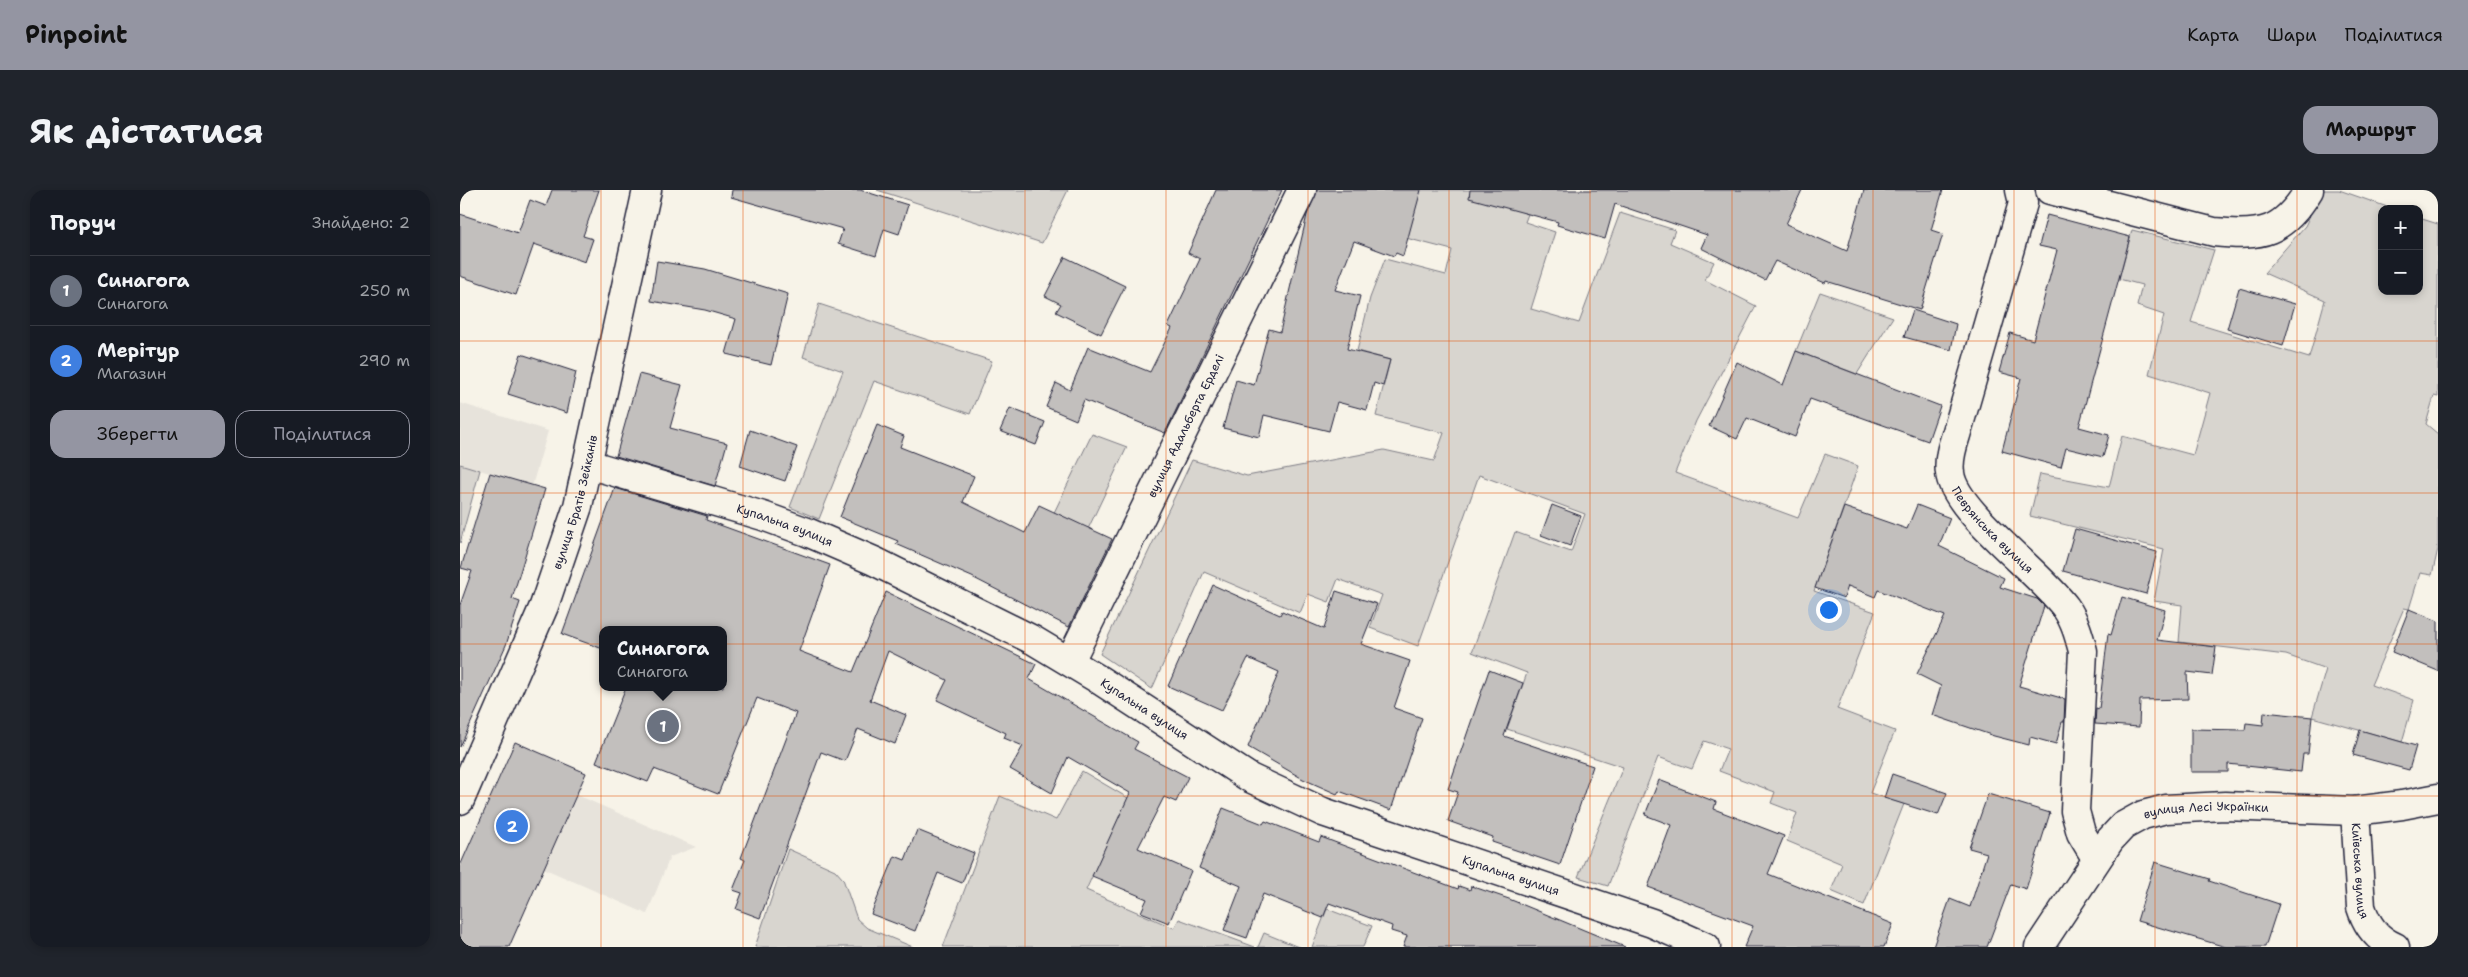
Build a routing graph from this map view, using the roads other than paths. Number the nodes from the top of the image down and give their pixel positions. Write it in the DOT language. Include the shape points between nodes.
graph roads {
  1 [pos="647,190"];
  2 [pos="1302,190"];
  3 [pos="2020,190"];
  4 [pos="2050,190"];
  5 [pos="2309,190"];
  6 [pos="588,464"];
  7 [pos="1070,661"];
  8 [pos="2438,798"];
  9 [pos="460,800"];
  10 [pos="2355,811"];
  11 [pos="2096,858"];
  12 [pos="1706,947"];
  13 [pos="2039,947"];
  14 [pos="2395,947"];
  1 -- 6 [label="street, вулиця Братів Зейканів"];
  2 -- 7 [label="street, вулиця Адальберта Ерделі"];
  3 -- 11 [label="street, Певрянська вулиця" via="2023,203 1950,456 1950,474 1957,492 1971,512 2053,592 2076,628 2083,651 2075,811 2081,833"];
  4 -- 5 [label="street" via="2214,232 2238,235 2258,234 2287,220"];
  6 -- 7 [label="street, Купальна вулиця" via="731,505 807,532 874,561"];
  6 -- 9 [label="street, вулиця Братів Зейканів" via="570,531 544,606"];
  7 -- 12 [label="street, Купальна вулиця" via="1250,778 1323,812 1652,923"];
  8 -- 10 [label="street, вулиця Лесі Українки"];
  10 -- 11 [label="street, вулиця Лесі Українки" via="2224,806 2166,809 2143,814 2123,826"];
  10 -- 14 [label="street, Київська вулиця" via="2361,907 2374,932 2385,943"];
  11 -- 13 [label="street, вулиця Лесі Українки"];
}
